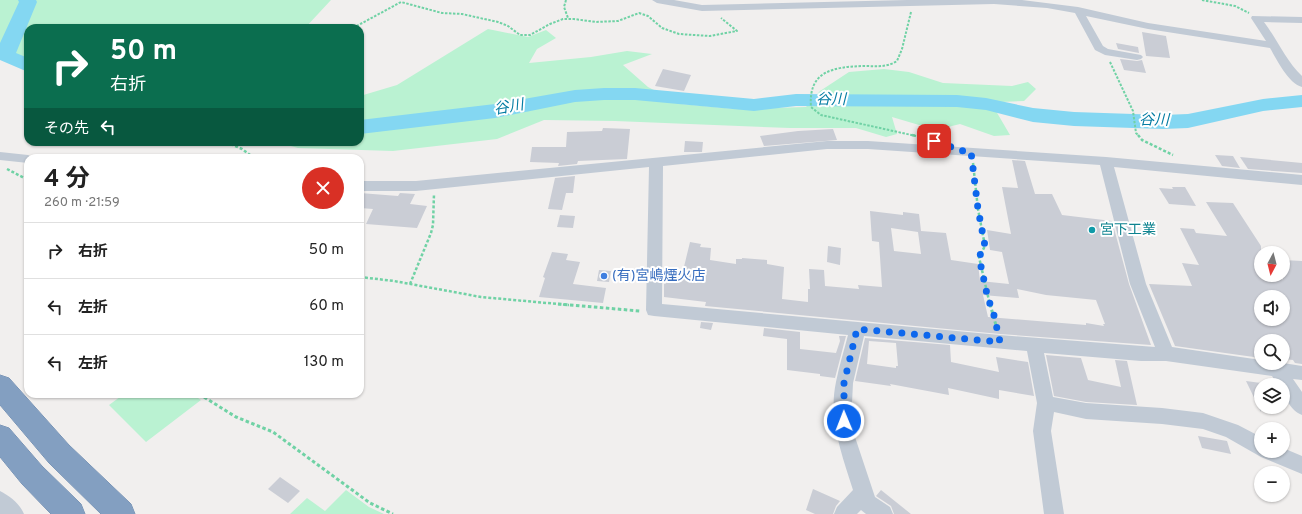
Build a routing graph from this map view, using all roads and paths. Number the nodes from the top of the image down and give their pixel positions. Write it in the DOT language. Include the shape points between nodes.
graph roads {
  1 [pos="566,0"];
  2 [pos="657,0"];
  3 [pos="1202,0"];
  4 [pos="909,3"];
  5 [pos="711,8"];
  6 [pos="1078,10"];
  7 [pos="568,18"];
  8 [pos="1256,18"];
  9 [pos="1302,20"];
  10 [pos="360,24"];
  11 [pos="1274,45"];
  12 [pos="1105,52"];
  13 [pos="1137,57"];
  14 [pos="1302,83"];
  15 [pos="917,136"];
  16 [pos="235,146"];
  17 [pos="971,152"];
  18 [pos="249,154"];
  19 [pos="24,159"];
  20 [pos="1106,161"];
  21 [pos="3,162"];
  22 [pos="656,162"];
  23 [pos="1184,169"];
  24 [pos="24,177"];
  25 [pos="1302,180"];
  26 [pos="435,184"];
  27 [pos="364,186"];
  28 [pos="364,278"];
  29 [pos="410,284"];
  30 [pos="654,310"];
  31 [pos="857,329"];
  32 [pos="1000,342"];
  33 [pos="1034,345"];
  34 [pos="1166,354"];
  35 [pos="1254,365"];
  36 [pos="1278,370"];
  37 [pos="1283,370"];
  38 [pos="1302,373"];
  39 [pos="1,388"];
  40 [pos="205,398"];
  41 [pos="1046,403"];
  42 [pos="1302,407"];
  43 [pos="0,437"];
  44 [pos="1254,443"];
  45 [pos="1285,458"];
  46 [pos="1302,465"];
  47 [pos="863,493"];
  48 [pos="0,501"];
  49 [pos="14,514"];
  50 [pos="71,514"];
  51 [pos="121,514"];
  52 [pos="393,514"];
  53 [pos="844,514"];
  54 [pos="882,514"];
  55 [pos="1054,514"];
  1 -- 7 [label="path" via="564,7"];
  2 -- 5 [label="street" via="693,8"];
  3 -- 8 [label="path" via="1235,6"];
  4 -- 5 [label="street"];
  4 -- 6 [label="street" via="1016,2"];
  4 -- 15 [label="path" via="911,13 897,61 890,65 848,68 827,73 812,83 810,103 814,111 828,118"];
  5 -- 7 [label="path" via="737,31 707,36 679,35 663,29 642,13 633,14 626,20 598,22"];
  6 -- 11 [label="street" via="1148,26"];
  6 -- 12 [label="street" via="1099,48"];
  7 -- 10 [label="path" via="524,36 503,23 401,2"];
  8 -- 9 [label="street"];
  8 -- 11 [label="street"];
  11 -- 14 [label="street" via="1286,68"];
  12 -- 13 [label="street"];
  12 -- 23 [label="path" via="1133,111 1136,133 1142,140 1180,158"];
  16 -- 18 [label="path"];
  17 -- 20 [label="street"];
  17 -- 22 [label="street" via="828,145"];
  17 -- 32 [label="path" via="985,246 979,257"];
  19 -- 21 [label="street"];
  20 -- 23 [label="street"];
  20 -- 34 [label="street" via="1138,284"];
  21 -- 24 [label="path"];
  22 -- 26 [label="street"];
  22 -- 30 [label="street"];
  23 -- 25 [label="street"];
  26 -- 27 [label="street"];
  26 -- 29 [label="path" via="433,225"];
  28 -- 29 [label="path"];
  29 -- 30 [label="path" via="481,298"];
  30 -- 31 [label="street"];
  31 -- 32 [label="street"];
  31 -- 47 [label="street" via="844,383 844,421 848,444"];
  32 -- 33 [label="street"];
  33 -- 34 [label="street"];
  33 -- 41 [label="street"];
  34 -- 35 [label="street"];
  36 -- 42 [label="street"];
  37 -- 38 [label="street"];
  39 -- 51 [label="highway" via="59,454"];
  40 -- 52 [label="path" via="236,417 273,432 370,503"];
  41 -- 44 [label="street" via="1086,411 1203,421 1232,431"];
  41 -- 55 [label="street" via="1042,431"];
  43 -- 50 [label="highway" via="32,475"];
  45 -- 46 [label="street"];
  47 -- 53 [label="street"];
  47 -- 54 [label="street" via="867,503"];
  48 -- 49 [label="street"];
}
